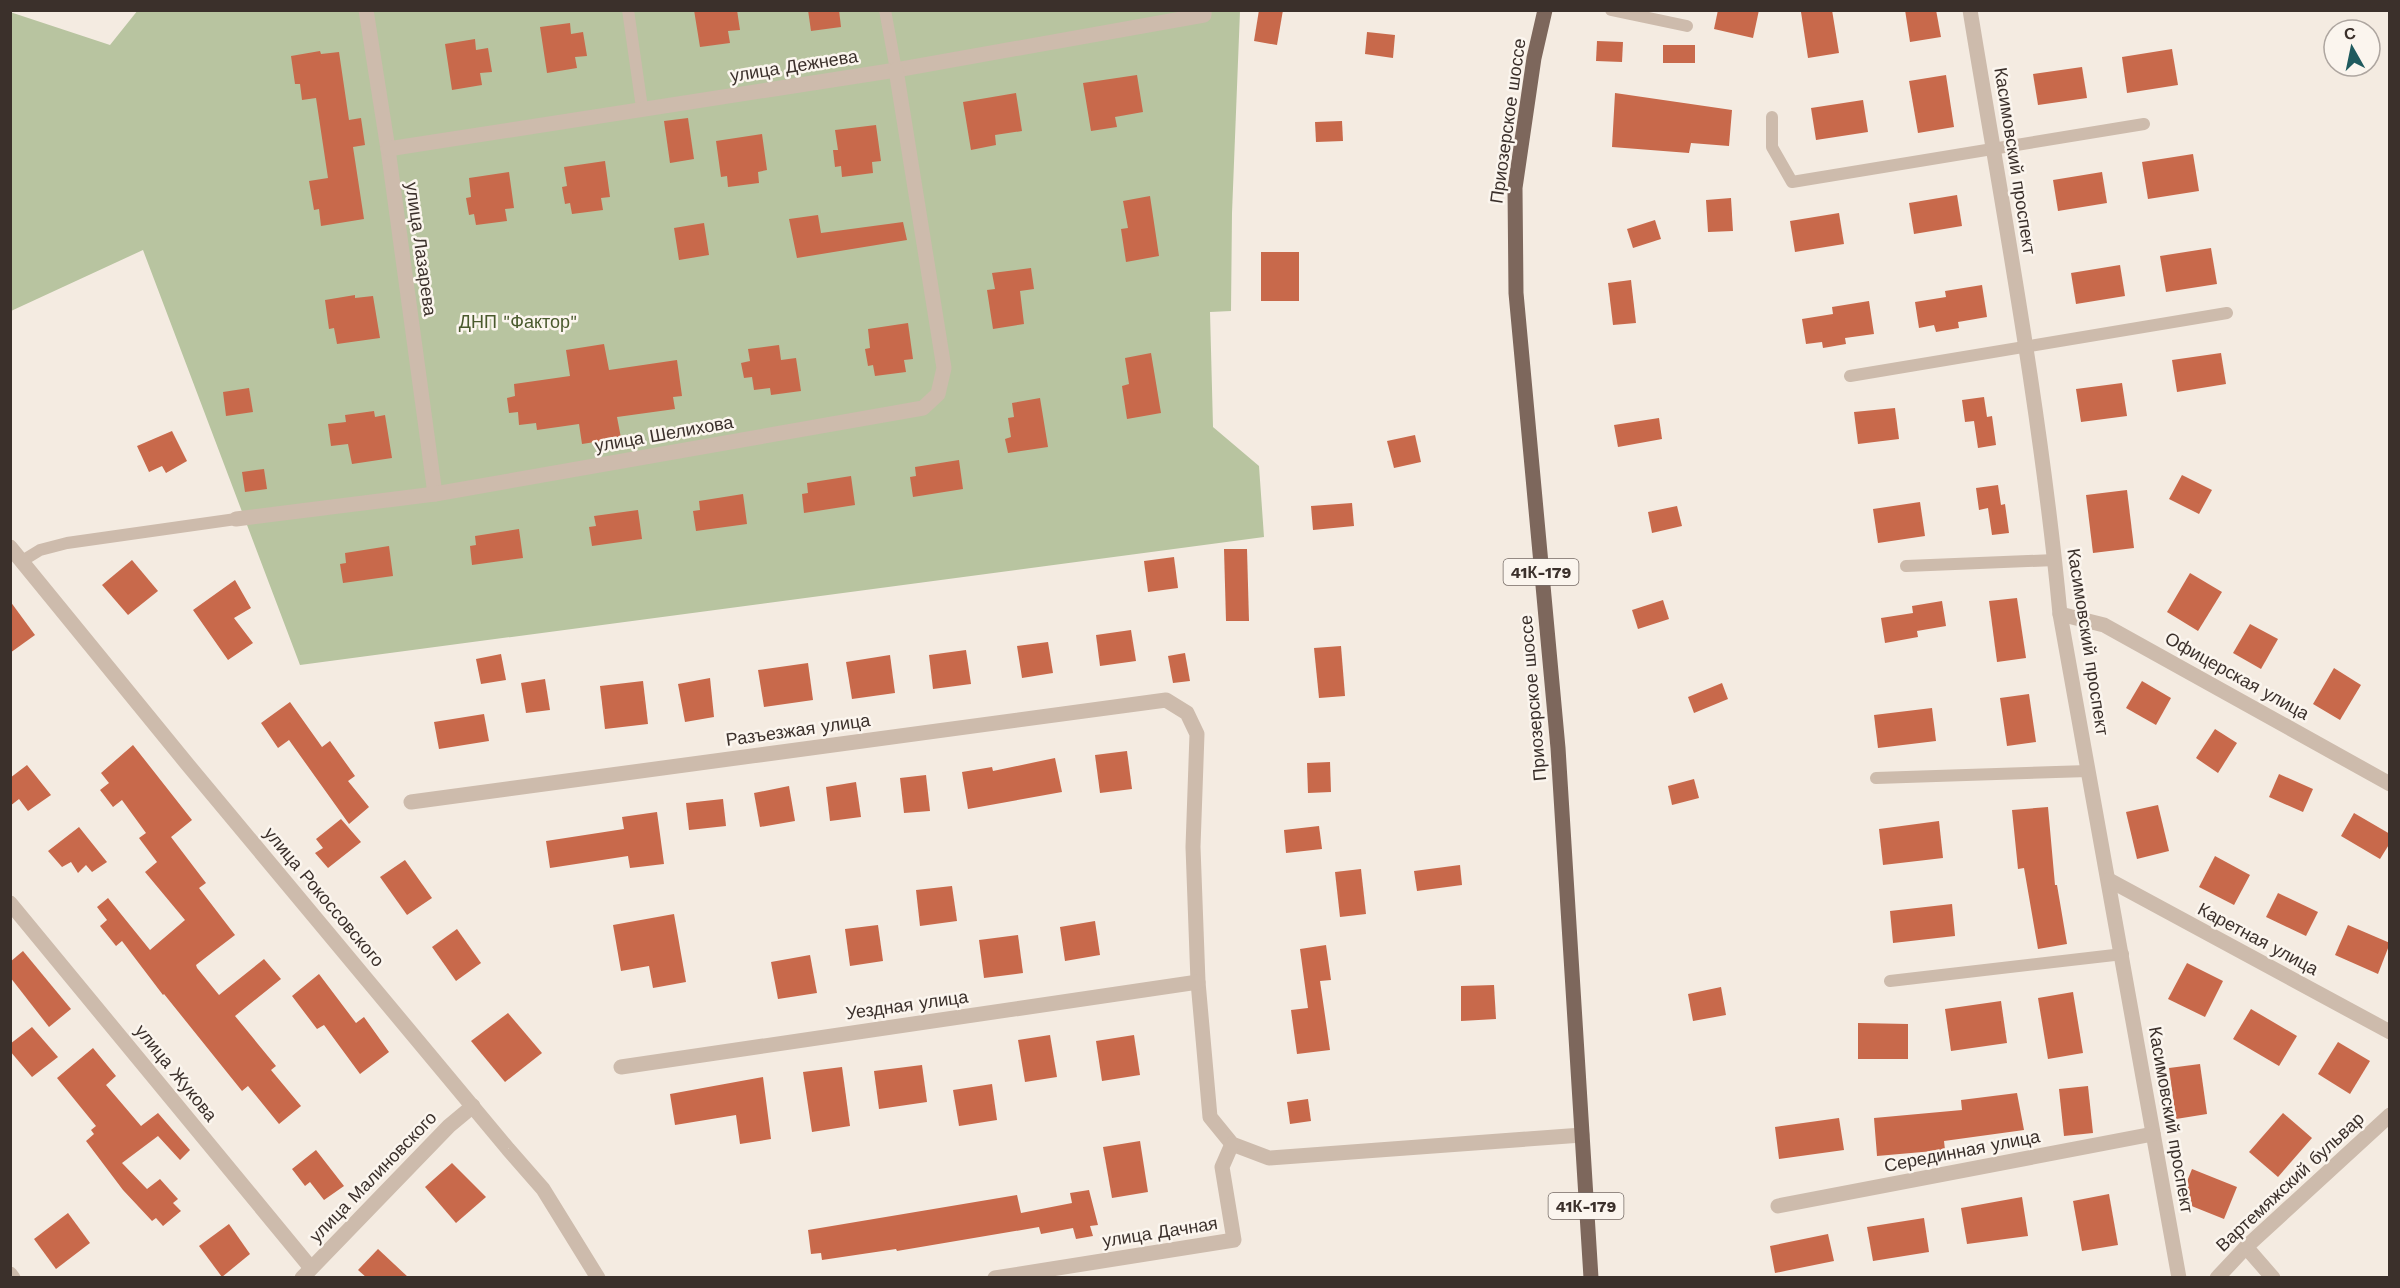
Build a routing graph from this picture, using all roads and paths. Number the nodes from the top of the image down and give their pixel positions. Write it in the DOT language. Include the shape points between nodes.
graph roads {
  1 [pos="366,10"];
  2 [pos="628,10"];
  3 [pos="885,10"];
  4 [pos="1545,10"];
  5 [pos="1611,10"];
  6 [pos="1970,10"];
  7 [pos="1204,13"];
  8 [pos="1687,26"];
  9 [pos="896,70"];
  10 [pos="642,108"];
  11 [pos="1772,117"];
  12 [pos="2144,124"];
  13 [pos="1993,148"];
  14 [pos="388,149"];
  15 [pos="2227,313"];
  16 [pos="2025,347"];
  17 [pos="1850,376"];
  18 [pos="435,494"];
  19 [pos="236,519"];
  20 [pos="10,547"];
  21 [pos="2055,560"];
  22 [pos="22,561"];
  23 [pos="1906,566"];
  24 [pos="2060,614"];
  25 [pos="2088,771"];
  26 [pos="1876,778"];
  27 [pos="2390,784"];
  28 [pos="411,802"];
  29 [pos="2109,880"];
  30 [pos="10,903"];
  31 [pos="2122,954"];
  32 [pos="1890,981"];
  33 [pos="1198,982"];
  34 [pos="2390,1032"];
  35 [pos="621,1067"];
  36 [pos="473,1106"];
  37 [pos="2390,1115"];
  38 [pos="2153,1134"];
  39 [pos="1581,1135"];
  40 [pos="1232,1144"];
  41 [pos="1778,1206"];
  42 [pos="2246,1246"];
  43 [pos="307,1273"];
  44 [pos="598,1278"];
  45 [pos="995,1278"];
  46 [pos="1591,1278"];
  47 [pos="2179,1278"];
  48 [pos="2217,1278"];
  49 [pos="2273,1278"];
  1 -- 14 [label="street, улица Лазарева"];
  2 -- 10 [label="lane"];
  3 -- 9 [label="lane"];
  4 -- 39 [label="main road, Приозерское шоссе / 41К-179" via="1515,188 1516,293 1558,748"];
  5 -- 8 [label="lane"];
  6 -- 13 [label="street, Касимовский проспект"];
  7 -- 9 [label="street, улица Дежнева"];
  9 -- 10 [label="street, улица Дежнева"];
  9 -- 18 [label="street, улица Шелихова" via="944,368 938,394 923,408"];
  10 -- 14 [label="street, улица Дежнева"];
  11 -- 13 [label="lane" via="1772,147 1792,182"];
  12 -- 13 [label="lane"];
  13 -- 16 [label="street, Касимовский проспект"];
  14 -- 18 [label="street, улица Лазарева"];
  15 -- 16 [label="lane"];
  16 -- 17 [label="lane"];
  16 -- 21 [label="street, Касимовский проспект"];
  18 -- 19 [label="street, улица Шелихова"];
  19 -- 22 [label="lane" via="67,543 40,550"];
  20 -- 22 [label="street, улица Рокоссовского"];
  21 -- 23 [label="lane"];
  21 -- 24 [label="street, Касимовский проспект"];
  22 -- 36 [label="street, улица Рокоссовского"];
  24 -- 25 [label="street, Касимовский проспект"];
  24 -- 27 [label="street, Офицерская улица" via="2104,625"];
  25 -- 26 [label="lane"];
  25 -- 29 [label="street, Касимовский проспект"];
  28 -- 33 [label="street, Разъезжая улица" via="1166,700 1187,712 1197,734 1193,847"];
  29 -- 31 [label="street, Касимовский проспект"];
  29 -- 34 [label="street, Каретная улица"];
  30 -- 43 [label="street, улица Жукова"];
  31 -- 32 [label="lane"];
  31 -- 38 [label="street, Касимовский проспект"];
  33 -- 35 [label="street, Уездная улица"];
  33 -- 40 [label="street" via="1210,1117"];
  36 -- 43 [label="street, улица Малиновского" via="448,1126"];
  36 -- 44 [label="street, улица Рокоссовского" via="543,1189"];
  37 -- 42 [label="street, Вартемяжский бульвар"];
  38 -- 41 [label="street, Серединная улица"];
  38 -- 47 [label="street, Касимовский проспект"];
  39 -- 40 [label="street" via="1269,1158"];
  39 -- 46 [label="main road, Приозерское шоссе / 41К-179"];
  40 -- 45 [label="street, улица Дачная" via="1222,1167 1234,1240"];
  42 -- 48 [label="street, Вартемяжский бульвар"];
  42 -- 49 [label="street"];
}
